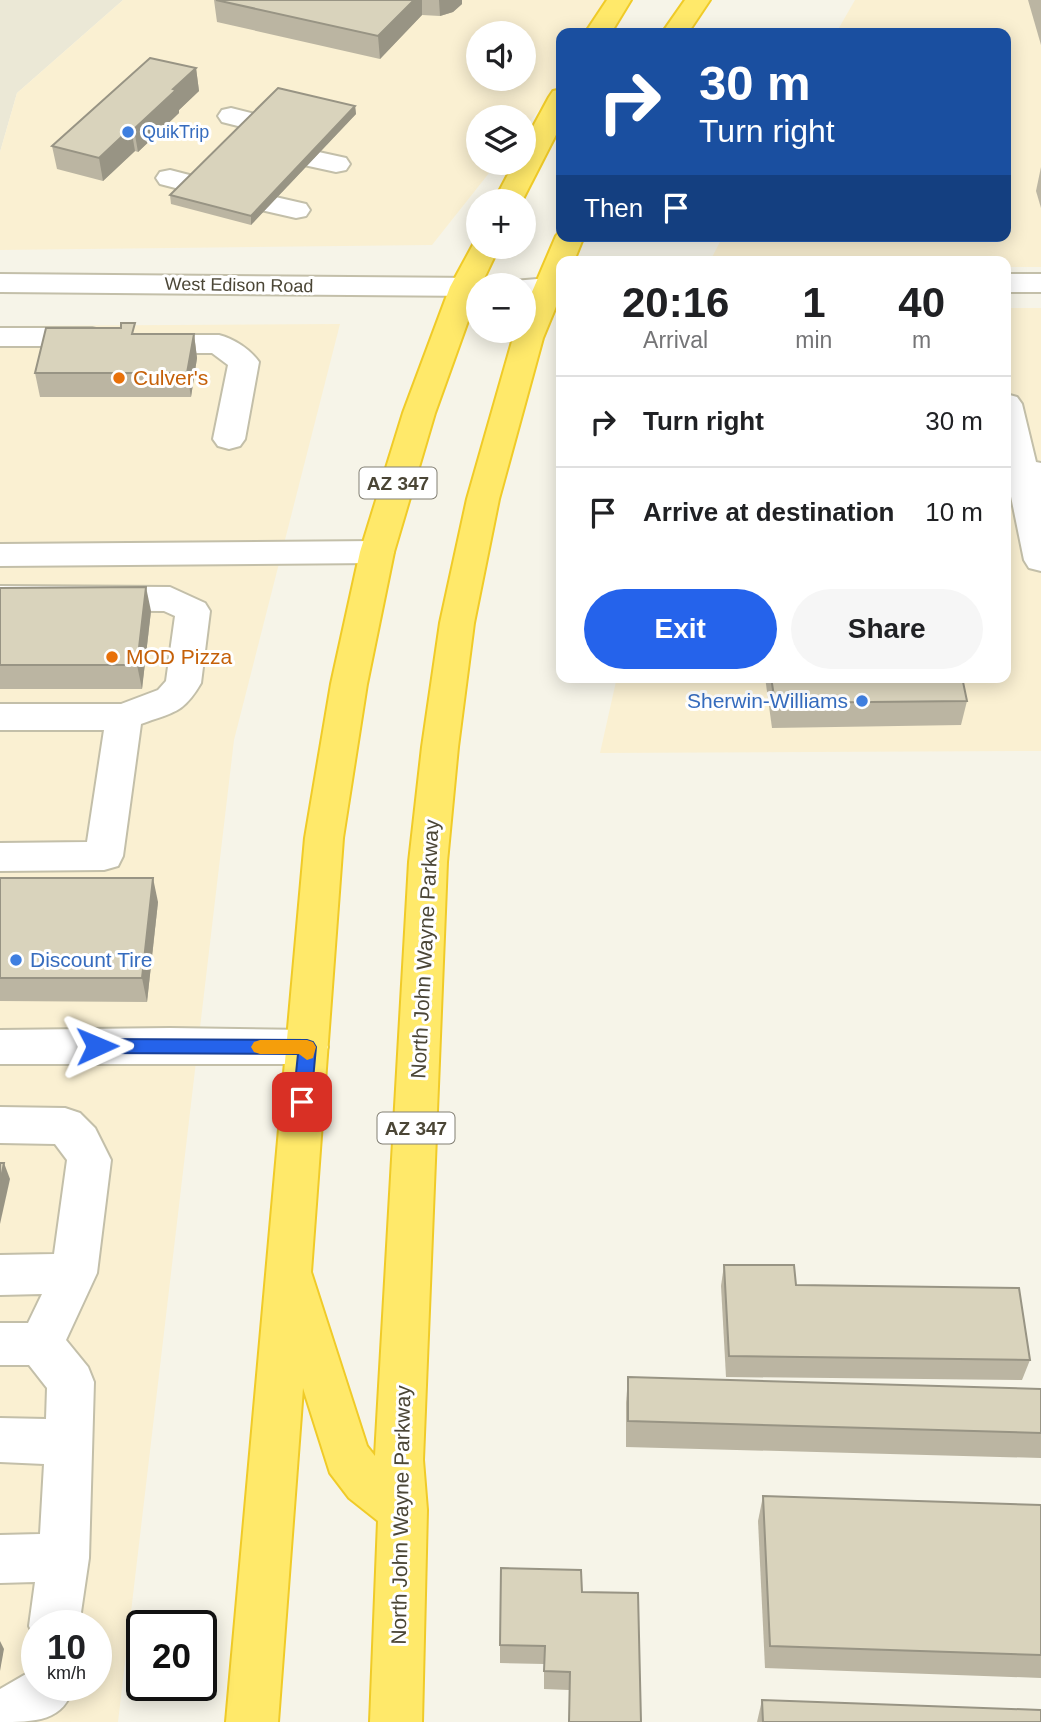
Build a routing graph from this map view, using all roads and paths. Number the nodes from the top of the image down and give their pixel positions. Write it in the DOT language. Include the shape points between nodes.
graph roads {
  1 [pos="619,0"];
  2 [pos="698,0"];
  3 [pos="601,28"];
  4 [pos="678,28"];
  5 [pos="556,109"];
  6 [pos="514,189"];
  7 [pos="556,264"];
  8 [pos="0,283"];
  9 [pos="1011,283"];
  10 [pos="1041,283"];
  11 [pos="545,286"];
  12 [pos="466,287"];
  13 [pos="466,299"];
  14 [pos="0,337"];
  15 [pos="1011,418"];
  16 [pos="229,439"];
  17 [pos="1031,472"];
  18 [pos="377,552"];
  19 [pos="0,555"];
  20 [pos="1041,560"];
  21 [pos="0,598"];
  22 [pos="0,717"];
  23 [pos="124,717"];
  24 [pos="0,857"];
  25 [pos="0,1047"];
  26 [pos="307,1047"];
  27 [pos="0,1125"];
  28 [pos="288,1261"];
  29 [pos="74,1273"];
  30 [pos="0,1275"];
  31 [pos="20,1344"];
  32 [pos="0,1440"];
  33 [pos="68,1443"];
  34 [pos="403,1510"];
  35 [pos="64,1558"];
  36 [pos="0,1559"];
  37 [pos="56,1610"];
  38 [pos="29,1701"];
  39 [pos="0,1715"];
  40 [pos="252,1722"];
  41 [pos="396,1722"];
  1 -- 3 [label="highway"];
  2 -- 4 [label="highway"];
  5 -- 6 [label="highway"];
  7 -- 11 [label="highway, North John Wayne Parkway / AZ 347"];
  8 -- 12 [label="street, West Edison Road"];
  9 -- 10 [label="street"];
  11 -- 34 [label="highway, North John Wayne Parkway / AZ 347" via="483,499 457,623 440,747 428,862 399,1460"];
  13 -- 18 [label="highway, AZ 347" via="419,413"];
  14 -- 16 [label="street" via="219,344 244,362"];
  15 -- 17 [label="street"];
  17 -- 20 [label="street"];
  18 -- 19 [label="street"];
  18 -- 26 [label="highway, AZ 347" via="324,838"];
  21 -- 23 [label="street" via="170,599 193,611 183,683 171,699"];
  22 -- 23 [label="street"];
  23 -- 24 [label="street" via="104,856"];
  25 -- 26 [label="street"];
  26 -- 28 [label="highway, AZ 347"];
  27 -- 29 [label="street" via="65,1126 89,1160"];
  28 -- 34 [label="highway" via="347,1457 366,1482"];
  28 -- 40 [label="highway, AZ 347"];
  29 -- 30 [label="street"];
  29 -- 31 [label="street"];
  31 -- 33 [label="street" via="71,1382"];
  32 -- 33 [label="street"];
  33 -- 35 [label="street"];
  34 -- 41 [label="highway, North John Wayne Parkway / AZ 347"];
  35 -- 36 [label="street"];
  35 -- 37 [label="street"];
  38 -- 39 [label="street"];
}
